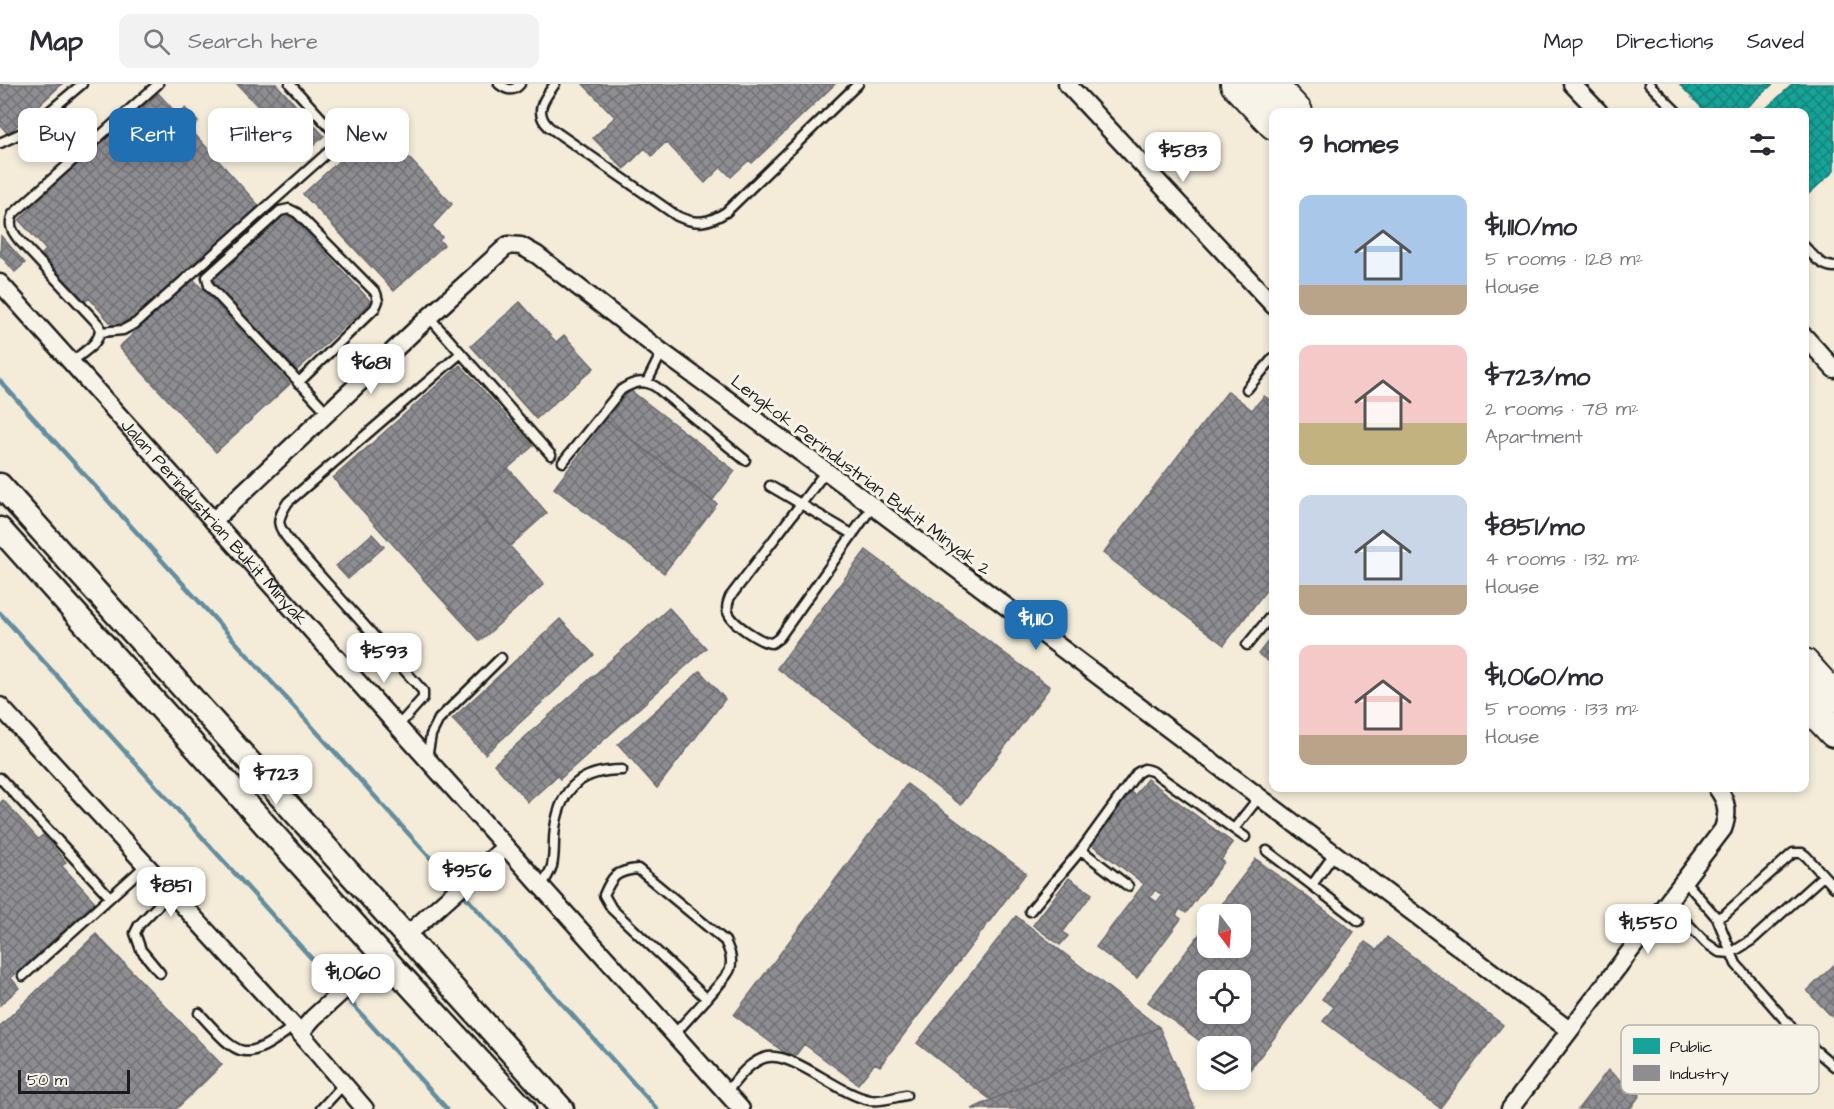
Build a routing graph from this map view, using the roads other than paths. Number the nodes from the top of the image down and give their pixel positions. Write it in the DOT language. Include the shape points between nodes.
graph roads {
  1 [pos="82,84"];
  2 [pos="158,84"];
  3 [pos="290,84"];
  4 [pos="499,84"];
  5 [pos="520,84"];
  6 [pos="555,84"];
  7 [pos="858,84"];
  8 [pos="1067,84"];
  9 [pos="1236,84"];
  10 [pos="1271,84"];
  11 [pos="1572,84"];
  12 [pos="1649,84"];
  13 [pos="1293,108"];
  14 [pos="1595,108"];
  15 [pos="1673,108"];
  16 [pos="1269,119"];
  17 [pos="0,143"];
  18 [pos="1809,251"];
  19 [pos="1834,267"];
  20 [pos="0,283"];
  21 [pos="1269,301"];
  22 [pos="429,317"];
  23 [pos="101,332"];
  24 [pos="1809,342"];
  25 [pos="662,352"];
  26 [pos="461,353"];
  27 [pos="71,362"];
  28 [pos="1269,366"];
  29 [pos="1834,369"];
  30 [pos="298,382"];
  31 [pos="648,382"];
  32 [pos="1247,389"];
  33 [pos="327,412"];
  34 [pos="551,455"];
  35 [pos="745,460"];
  36 [pos="563,462"];
  37 [pos="826,471"];
  38 [pos="0,485"];
  39 [pos="770,486"];
  40 [pos="801,504"];
  41 [pos="872,507"];
  42 [pos="213,521"];
  43 [pos="0,529"];
  44 [pos="852,534"];
  45 [pos="1269,618"];
  46 [pos="1247,645"];
  47 [pos="501,658"];
  48 [pos="1809,669"];
  49 [pos="1834,696"];
  50 [pos="1809,705"];
  51 [pos="0,706"];
  52 [pos="398,726"];
  53 [pos="1834,732"];
  54 [pos="427,759"];
  55 [pos="622,770"];
  56 [pos="0,778"];
  57 [pos="1719,792"];
  58 [pos="1260,796"];
  59 [pos="1234,829"];
  60 [pos="1245,837"];
  61 [pos="1081,850"];
  62 [pos="1267,851"];
  63 [pos="500,852"];
  64 [pos="1335,853"];
  65 [pos="146,865"];
  66 [pos="1823,876"];
  67 [pos="1684,880"];
  68 [pos="1312,885"];
  69 [pos="1128,886"];
  70 [pos="542,887"];
  71 [pos="1834,887"];
  72 [pos="171,892"];
  73 [pos="110,897"];
  74 [pos="1667,902"];
  75 [pos="1030,911"];
  76 [pos="1717,918"];
  77 [pos="1359,921"];
  78 [pos="412,929"];
  79 [pos="1731,953"];
  80 [pos="376,961"];
  81 [pos="160,973"];
  82 [pos="23,976"];
  83 [pos="706,998"];
  84 [pos="199,1013"];
  85 [pos="1789,1025"];
  86 [pos="297,1029"];
  87 [pos="1569,1030"];
  88 [pos="674,1035"];
  89 [pos="1819,1053"];
  90 [pos="1834,1066"];
  91 [pos="344,1084"];
  92 [pos="726,1093"];
  93 [pos="906,1095"];
  94 [pos="321,1109"];
  95 [pos="366,1109"];
  96 [pos="524,1109"];
  97 [pos="562,1109"];
  98 [pos="741,1109"];
  99 [pos="1510,1109"];
  1 -- 17 [label="lane" via="26,131"];
  2 -- 23 [label="lane" via="13,214 10,221 19,240 94,316"];
  3 -- 23 [label="lane" via="333,131 334,147 136,323 123,330"];
  4 -- 5 [label="lane" via="512,89"];
  6 -- 7 [label="lane" via="540,106 540,114 549,127 676,216 702,223 726,212"];
  8 -- 21 [label="street"];
  9 -- 16 [label="highway"];
  10 -- 13 [label="highway"];
  11 -- 14 [label="street"];
  12 -- 15 [label="lane"];
  18 -- 19 [label="lane" via="1819,262"];
  20 -- 27 [label="street, Jalan Perindustrian Bukit Minyak"];
  22 -- 25 [label="street, Lengkok Perindustrian Bukit Minyak 2" via="508,245 521,246"];
  22 -- 26 [label="lane"];
  22 -- 33 [label="street, Lengkok Perindustrian Bukit Minyak 2"];
  23 -- 27 [label="lane"];
  24 -- 29 [label="street"];
  25 -- 31 [label="lane"];
  25 -- 37 [label="street, Lengkok Perindustrian Bukit Minyak 2"];
  26 -- 34 [label="lane"];
  26 -- 52 [label="lane" via="288,502 278,517 280,528 291,543 423,691 423,698"];
  27 -- 42 [label="street, Jalan Perindustrian Bukit Minyak"];
  28 -- 32 [label="lane"];
  30 -- 30 [label="lane" via="207,281 280,211 289,209 376,293 378,301"];
  30 -- 33 [label="lane"];
  31 -- 35 [label="lane"];
  31 -- 36 [label="lane" via="633,382 621,390"];
  33 -- 42 [label="street, Lengkok Perindustrian Bukit Minyak 2"];
  37 -- 40 [label="lane"];
  37 -- 41 [label="street, Lengkok Perindustrian Bukit Minyak 2"];
  38 -- 78 [label="main road"];
  39 -- 40 [label="lane"];
  40 -- 44 [label="lane"];
  40 -- 44 [label="lane" via="727,604 733,620 764,643 779,638"];
  41 -- 44 [label="lane"];
  41 -- 58 [label="street, Lengkok Perindustrian Bukit Minyak 2"];
  42 -- 52 [label="street, Jalan Perindustrian Bukit Minyak"];
  43 -- 80 [label="main road"];
  45 -- 46 [label="lane"];
  47 -- 54 [label="lane" via="439,719 431,735"];
  48 -- 49 [label="highway"];
  50 -- 53 [label="highway"];
  51 -- 65 [label="street"];
  52 -- 54 [label="street, Jalan Perindustrian Bukit Minyak"];
  54 -- 63 [label="street, Jalan Perindustrian Bukit Minyak"];
  55 -- 70 [label="lane" via="602,770 572,786 560,806 552,866"];
  56 -- 73 [label="lane"];
  57 -- 67 [label="street" via="1727,810 1723,829"];
  58 -- 59 [label="lane"];
  58 -- 64 [label="street, Lengkok Perindustrian Bukit Minyak 2"];
  59 -- 60 [label="lane"];
  59 -- 61 [label="lane" via="1144,769 1137,773"];
  61 -- 69 [label="lane"];
  61 -- 75 [label="lane"];
  62 -- 68 [label="lane"];
  63 -- 70 [label="street, Jalan Perindustrian Bukit Minyak"];
  63 -- 78 [label="street"];
  64 -- 68 [label="lane"];
  64 -- 87 [label="street, Lengkok Perindustrian Bukit Minyak 2"];
  65 -- 72 [label="street"];
  65 -- 73 [label="lane"];
  66 -- 71 [label="lane"];
  66 -- 76 [label="lane" via="1806,856 1793,853"];
  66 -- 79 [label="lane" via="1752,940"];
  67 -- 74 [label="street"];
  67 -- 76 [label="lane"];
  68 -- 77 [label="lane"];
  70 -- 88 [label="street, Jalan Perindustrian Bukit Minyak"];
  72 -- 81 [label="lane" via="135,933 141,950"];
  72 -- 86 [label="street"];
  73 -- 82 [label="lane"];
  74 -- 79 [label="lane" via="1706,943 1719,952"];
  74 -- 87 [label="street"];
  76 -- 79 [label="lane"];
  78 -- 97 [label="main road"];
  79 -- 85 [label="lane" via="1736,964"];
  80 -- 86 [label="street"];
  80 -- 96 [label="main road"];
  83 -- 83 [label="lane" via="730,970 731,955 725,941 638,869 623,870 611,879 604,895 612,909"];
  83 -- 88 [label="lane"];
  84 -- 86 [label="lane" via="226,1044 238,1051 255,1051"];
  86 -- 91 [label="street"];
  87 -- 99 [label="street"];
  88 -- 92 [label="street, Jalan Perindustrian Bukit Minyak"];
  89 -- 90 [label="lane"];
  91 -- 94 [label="lane"];
  91 -- 95 [label="street"];
  92 -- 93 [label="lane" via="741,1074 767,1057 785,1059 871,1101"];
  92 -- 98 [label="street, Jalan Perindustrian Bukit Minyak"];
}
